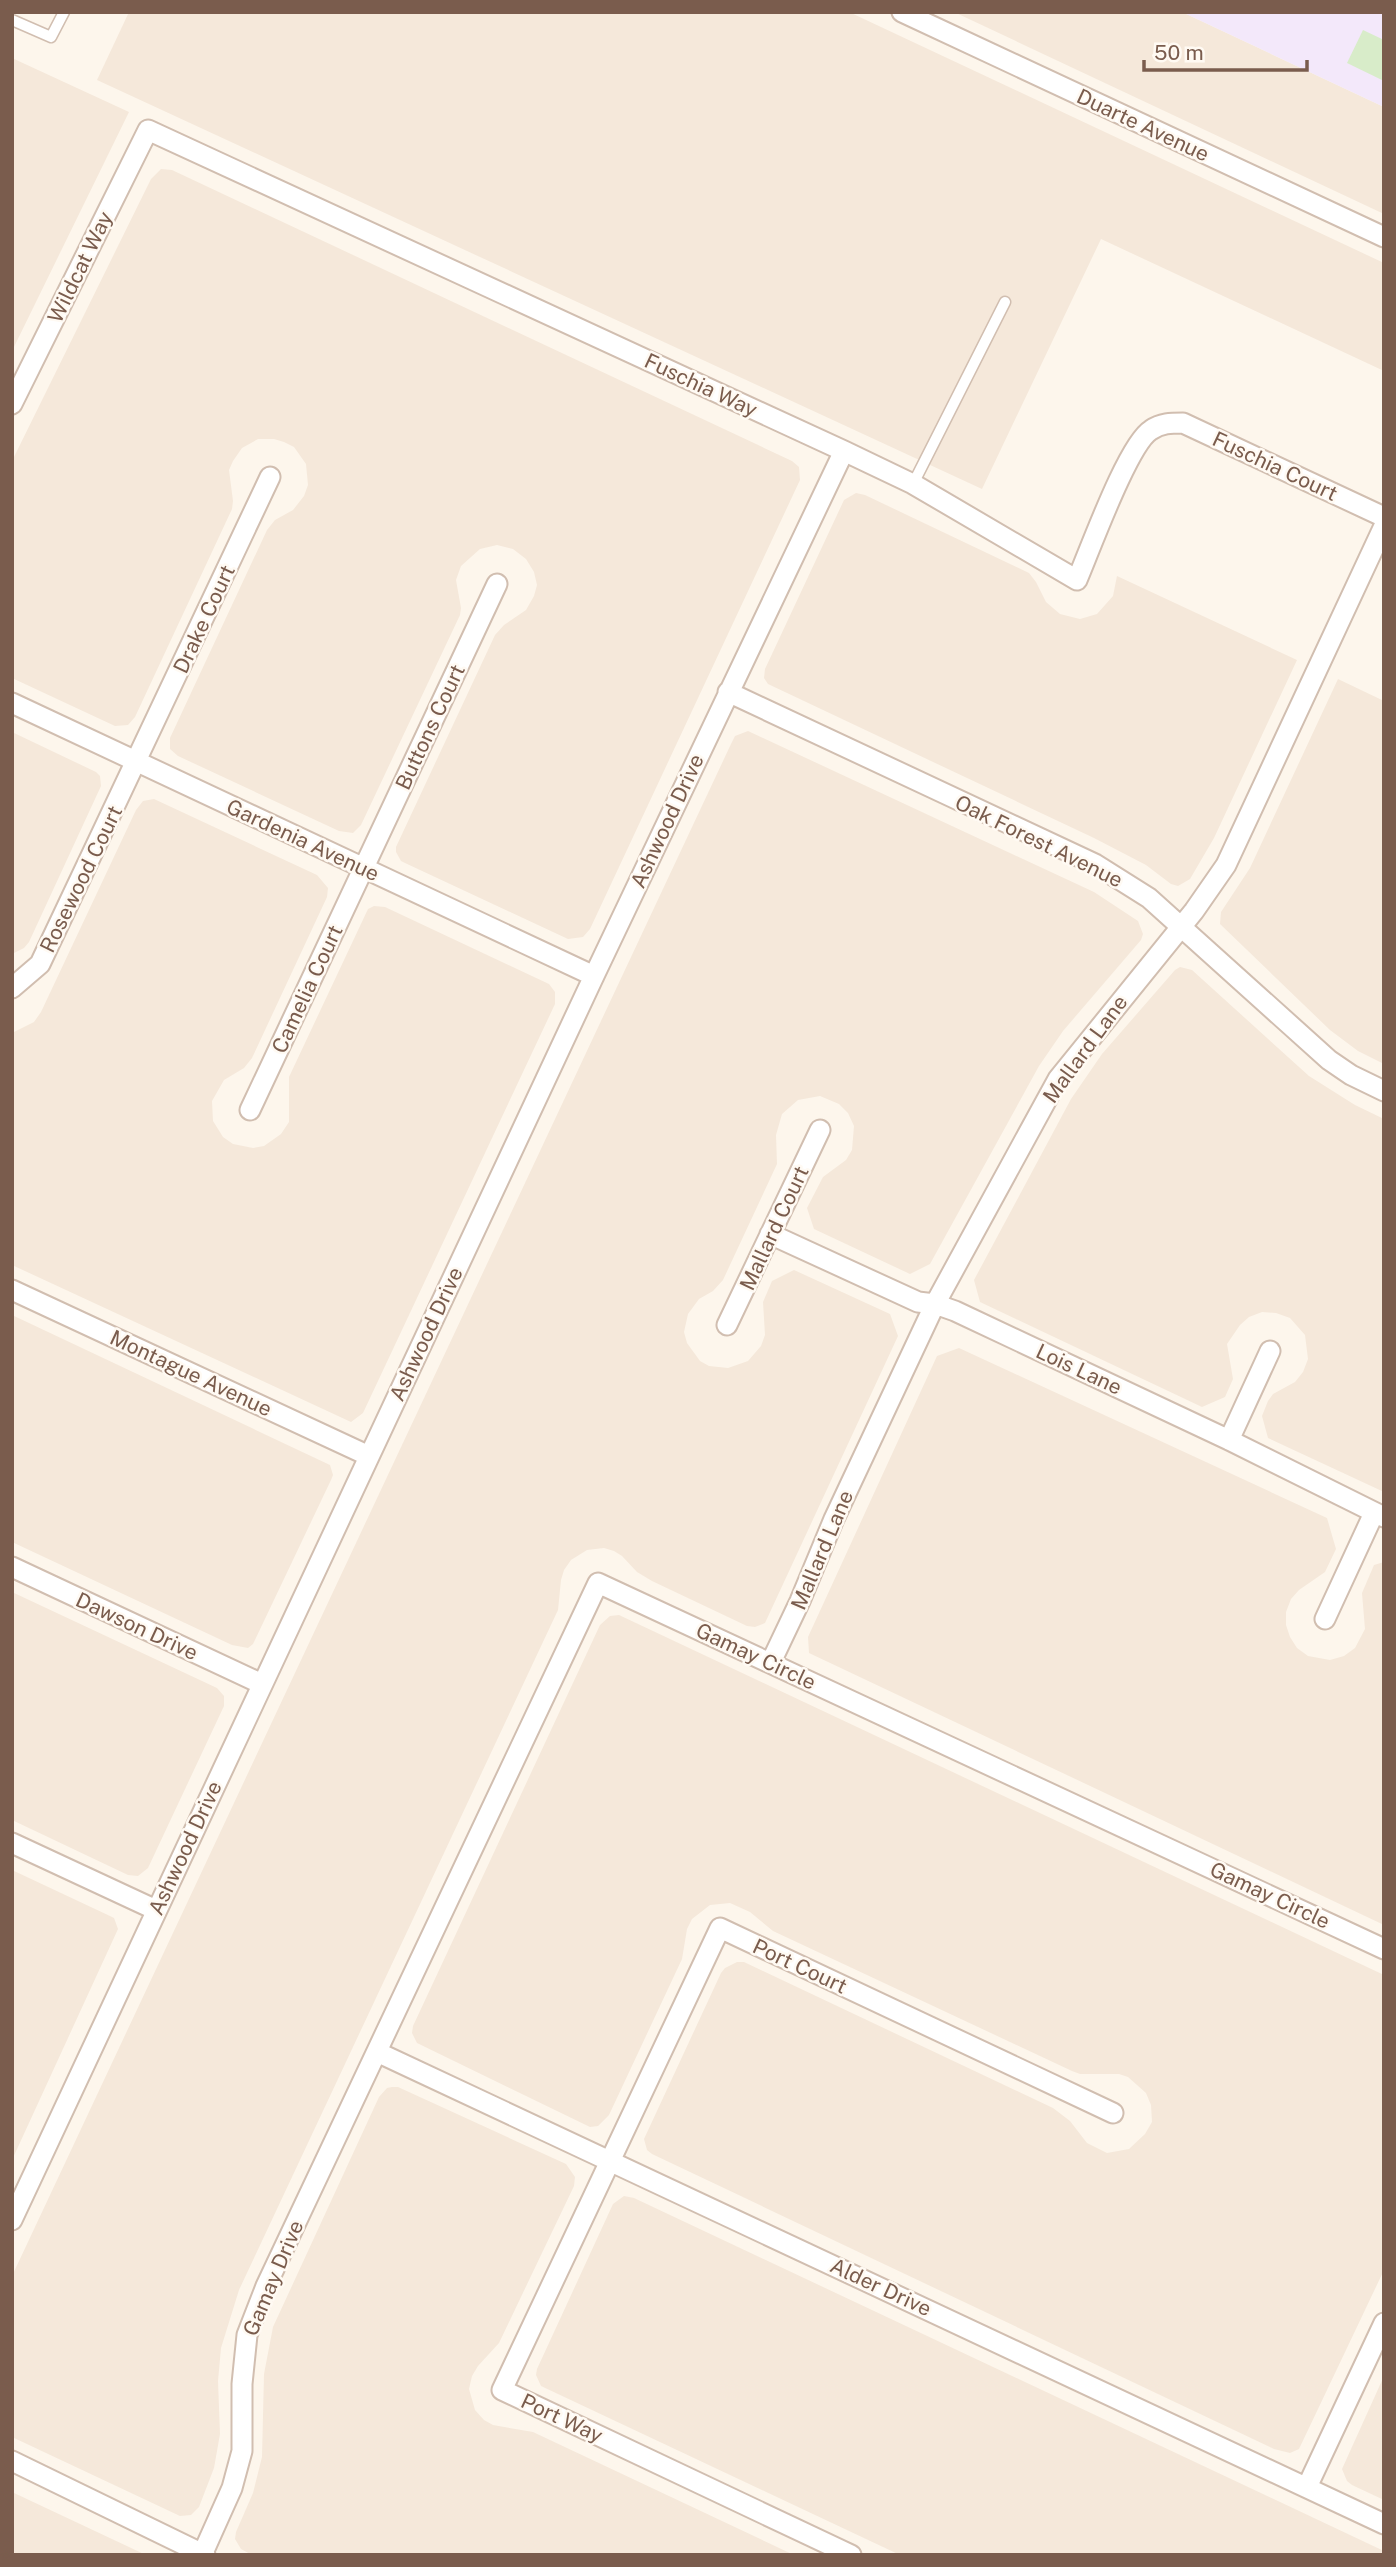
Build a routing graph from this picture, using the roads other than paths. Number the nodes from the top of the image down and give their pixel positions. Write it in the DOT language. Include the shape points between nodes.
graph roads {
  1 [pos="64,12"];
  2 [pos="902,12"];
  3 [pos="12,20"];
  4 [pos="148,130"];
  5 [pos="1384,237"];
  6 [pos="1005,302"];
  7 [pos="12,404"];
  8 [pos="1165,423"];
  9 [pos="844,451"];
  10 [pos="270,477"];
  11 [pos="913,484"];
  12 [pos="1384,517"];
  13 [pos="1384,526"];
  14 [pos="497,584"];
  15 [pos="728,692"];
  16 [pos="12,703"];
  17 [pos="137,762"];
  18 [pos="363,869"];
  19 [pos="1181,927"];
  20 [pos="594,976"];
  21 [pos="12,988"];
  22 [pos="1384,1091"];
  23 [pos="250,1110"];
  24 [pos="820,1130"];
  25 [pos="770,1234"];
  26 [pos="12,1290"];
  27 [pos="935,1304"];
  28 [pos="727,1325"];
  29 [pos="1270,1351"];
  30 [pos="1229,1440"];
  31 [pos="369,1456"];
  32 [pos="1379,1515"];
  33 [pos="12,1567"];
  34 [pos="1325,1619"];
  35 [pos="771,1662"];
  36 [pos="262,1684"];
  37 [pos="12,1843"];
  38 [pos="156,1910"];
  39 [pos="1384,1949"];
  40 [pos="377,2052"];
  41 [pos="1113,2113"];
  42 [pos="611,2160"];
  43 [pos="12,2220"];
  44 [pos="1384,2323"];
  45 [pos="12,2461"];
  46 [pos="1307,2487"];
  47 [pos="1384,2524"];
  48 [pos="203,2554"];
  49 [pos="851,2555"];
  1 -- 3 [label="lane" via="51,37"];
  2 -- 5 [label="street, Duarte Avenue"];
  4 -- 7 [label="street, Wildcat Way"];
  4 -- 9 [label="street, Fuschia Way"];
  6 -- 11 [label="lane"];
  8 -- 11 [label="street, Fuschia Way" via="1149,431 1132,451 1077,580"];
  8 -- 12 [label="street, Fuschia Court" via="1183,423"];
  9 -- 11 [label="street, Fuschia Way"];
  9 -- 15 [label="street, Ashwood Drive"];
  10 -- 17 [label="street, Drake Court"];
  13 -- 19 [label="street, Mallard Lane" via="1226,865"];
  14 -- 18 [label="street, Buttons Court"];
  15 -- 19 [label="street, Oak Forest Avenue" via="1095,864 1149,898"];
  15 -- 20 [label="street, Ashwood Drive"];
  16 -- 17 [label="street, Gardenia Avenue"];
  17 -- 18 [label="street, Gardenia Avenue"];
  17 -- 21 [label="street, Rosewood Court" via="40,964"];
  18 -- 20 [label="street, Gardenia Avenue"];
  18 -- 23 [label="street, Camelia Court"];
  19 -- 22 [label="street, Oak Forest Avenue" via="1309,1044 1351,1075"];
  19 -- 27 [label="street, Mallard Lane" via="1058,1079"];
  20 -- 31 [label="street, Ashwood Drive"];
  24 -- 25 [label="street, Mallard Court"];
  25 -- 27 [label="street, Lois Lane" via="918,1302"];
  25 -- 28 [label="street, Mallard Court"];
  26 -- 31 [label="street, Montague Avenue"];
  27 -- 30 [label="street, Lois Lane"];
  27 -- 35 [label="street, Mallard Lane"];
  29 -- 30 [label="street"];
  30 -- 32 [label="street, Lois Lane"];
  31 -- 36 [label="street, Ashwood Drive"];
  32 -- 34 [label="street"];
  33 -- 36 [label="street, Dawson Drive"];
  35 -- 39 [label="street, Gamay Circle"];
  35 -- 40 [label="street, Gamay Circle" via="598,1583"];
  36 -- 38 [label="street, Ashwood Drive"];
  37 -- 38 [label="street"];
  38 -- 43 [label="street, Ashwood Drive"];
  40 -- 42 [label="street, Alder Drive"];
  40 -- 48 [label="street, Gamay Drive" via="247,2335 242,2451 232,2488"];
  41 -- 42 [label="street, Port Court" via="720,1928"];
  42 -- 46 [label="street, Alder Drive"];
  42 -- 49 [label="street, Port Way" via="502,2390"];
  44 -- 46 [label="street"];
  45 -- 48 [label="street"];
  46 -- 47 [label="street, Alder Drive"];
}
